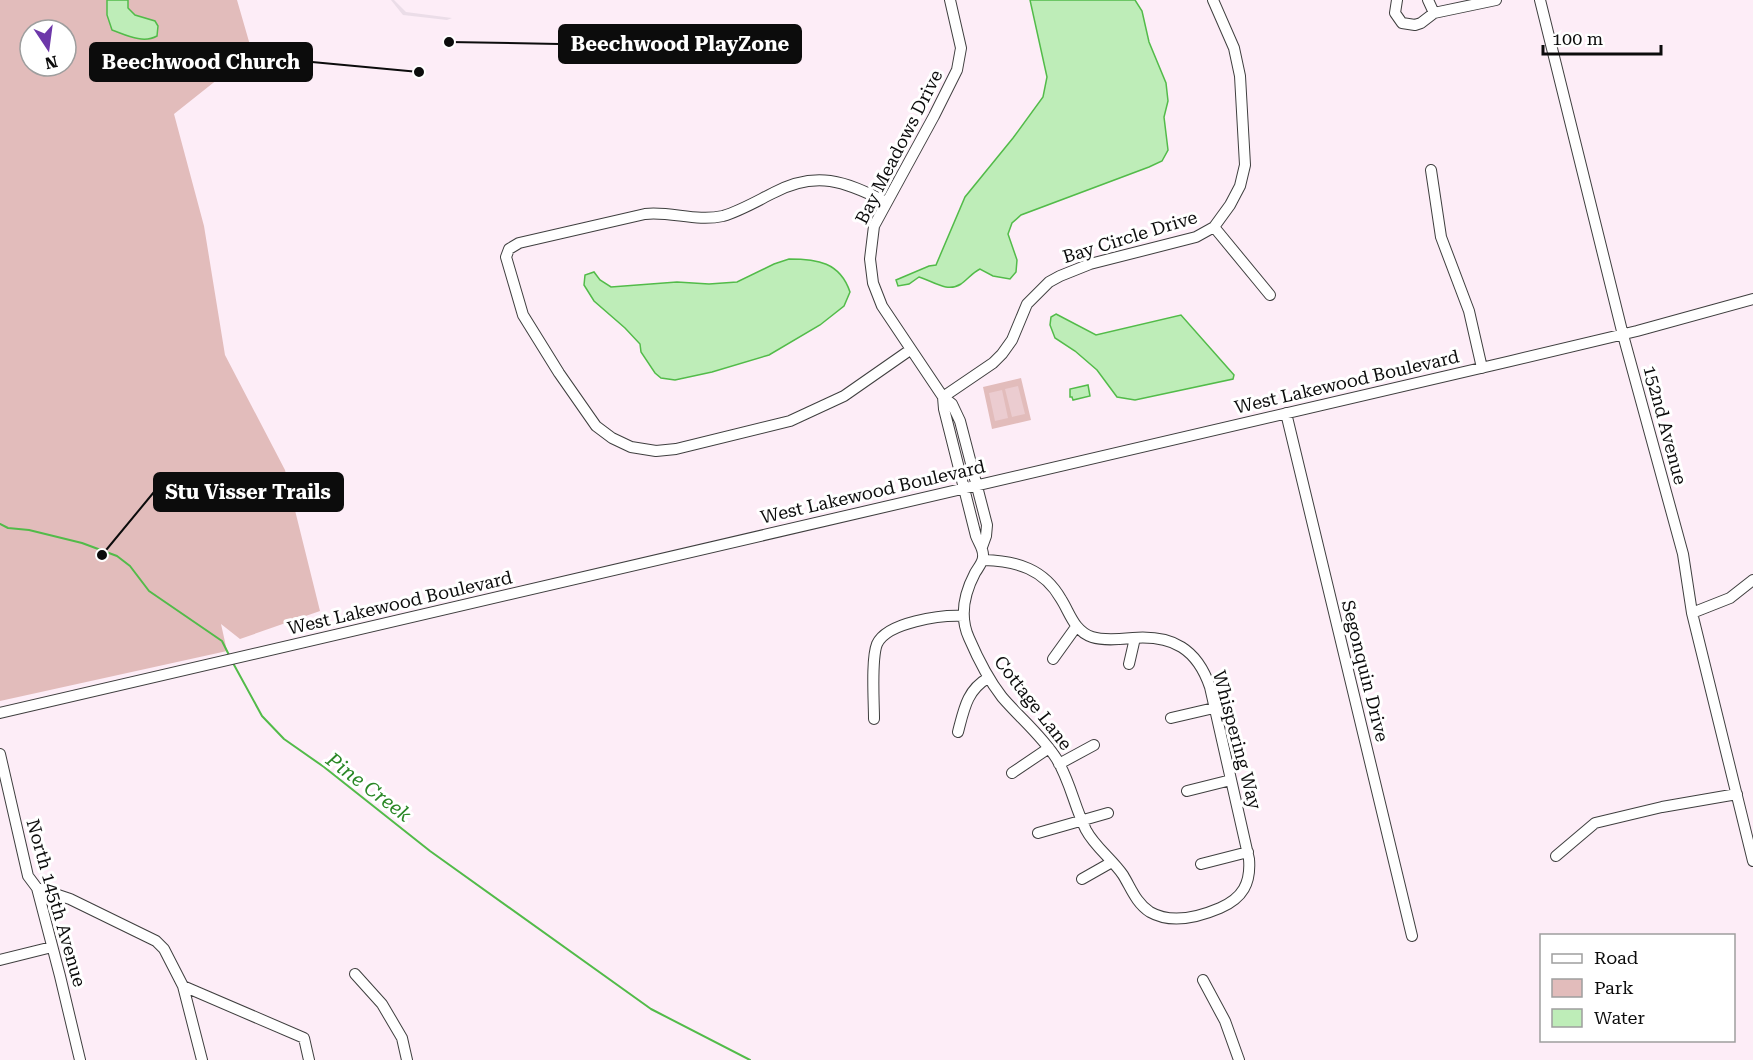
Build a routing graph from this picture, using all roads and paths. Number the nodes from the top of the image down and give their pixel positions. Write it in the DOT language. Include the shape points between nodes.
graph roads {
  1 [pos="950,0"];
  2 [pos="1213,0"];
  3 [pos="1396,0"];
  4 [pos="1428,0"];
  5 [pos="1496,0"];
  6 [pos="1540,0"];
  7 [pos="1434,13"];
  8 [pos="1431,170"];
  9 [pos="886,202"];
  10 [pos="1214,227"];
  11 [pos="1270,295"];
  12 [pos="1753,299"];
  13 [pos="1623,335"];
  14 [pos="910,350"];
  15 [pos="1482,368"];
  16 [pos="943,397"];
  17 [pos="1286,413"];
  18 [pos="977,485"];
  19 [pos="964,488"];
  20 [pos="982,547"];
  21 [pos="984,560"];
  22 [pos="1753,580"];
  23 [pos="1692,613"];
  24 [pos="963,616"];
  25 [pos="1076,627"];
  26 [pos="1135,638"];
  27 [pos="1053,659"];
  28 [pos="1129,664"];
  29 [pos="988,678"];
  30 [pos="1214,708"];
  31 [pos="0,713"];
  32 [pos="1171,718"];
  33 [pos="874,719"];
  34 [pos="958,732"];
  35 [pos="1094,745"];
  36 [pos="1049,748"];
  37 [pos="0,754"];
  38 [pos="1059,764"];
  39 [pos="1012,773"];
  40 [pos="1232,780"];
  41 [pos="1187,791"];
  42 [pos="1737,794"];
  43 [pos="1108,813"];
  44 [pos="1082,820"];
  45 [pos="1038,833"];
  46 [pos="1248,852"];
  47 [pos="1556,856"];
  48 [pos="1753,861"];
  49 [pos="1112,862"];
  50 [pos="1202,864"];
  51 [pos="1082,879"];
  52 [pos="37,888"];
  53 [pos="1203,914"];
  54 [pos="1412,936"];
  55 [pos="52,947"];
  56 [pos="0,960"];
  57 [pos="355,974"];
  58 [pos="1203,980"];
  59 [pos="183,986"];
  60 [pos="80,1060"];
  61 [pos="202,1060"];
  62 [pos="309,1060"];
  63 [pos="407,1060"];
  64 [pos="1239,1060"];
  1 -- 9 [label="street, Bay Meadows Drive" via="961,48 957,70"];
  2 -- 10 [label="street, Bay Circle Drive" via="1234,48 1240,76 1245,156 1240,186"];
  3 -- 7 [label="street" via="1395,13 1408,26 1421,23"];
  4 -- 7 [label="street"];
  5 -- 7 [label="street"];
  6 -- 13 [label="street, 152nd Avenue"];
  8 -- 15 [label="street" via="1441,237 1464,297"];
  9 -- 14 [label="street, Bay Meadows Drive" via="874,226 871,244 873,283 882,306"];
  9 -- 14 [label="street" via="843,183 807,180 722,216 645,214 516,244 508,251 509,269 523,315 596,426 625,445 644,450 676,449 790,421 844,396"];
  10 -- 11 [label="street"];
  10 -- 16 [label="street, Bay Circle Drive" via="1196,237 1090,264 1049,282 1027,304 1002,354"];
  12 -- 13 [label="street, West Lakewood Boulevard"];
  13 -- 15 [label="street, West Lakewood Boulevard"];
  13 -- 23 [label="street, 152nd Avenue" via="1683,554"];
  14 -- 16 [label="street, Bay Meadows Drive"];
  15 -- 17 [label="street, West Lakewood Boulevard"];
  16 -- 18 [label="street, Bay Meadows Drive" via="952,404 960,421"];
  16 -- 19 [label="street, Bay Meadows Drive"];
  17 -- 18 [label="street, West Lakewood Boulevard"];
  17 -- 54 [label="street, Segonquin Drive"];
  18 -- 19 [label="street, West Lakewood Boulevard"];
  18 -- 20 [label="street" via="987,525"];
  19 -- 20 [label="street"];
  19 -- 31 [label="street, West Lakewood Boulevard"];
  20 -- 21 [label="street"];
  21 -- 24 [label="street, Cottage Lane" via="967,590"];
  21 -- 25 [label="street" via="1011,563 1041,574 1061,598"];
  22 -- 23 [label="street" via="1730,598"];
  23 -- 42 [label="street, 152nd Avenue"];
  24 -- 29 [label="street, Cottage Lane"];
  24 -- 33 [label="street" via="928,618 882,637 876,648"];
  25 -- 26 [label="street, Whispering Way" via="1092,638"];
  25 -- 27 [label="street"];
  26 -- 28 [label="street"];
  26 -- 30 [label="street, Whispering Way" via="1168,640 1191,654 1205,675"];
  29 -- 34 [label="street" via="968,696"];
  29 -- 36 [label="street, Cottage Lane"];
  30 -- 32 [label="street"];
  30 -- 40 [label="street, Whispering Way"];
  35 -- 38 [label="street"];
  36 -- 38 [label="street, Cottage Lane"];
  36 -- 39 [label="street"];
  37 -- 52 [label="street, North 145th Avenue" via="28,876"];
  38 -- 44 [label="street, Cottage Lane"];
  40 -- 41 [label="street"];
  40 -- 46 [label="street, Whispering Way"];
  42 -- 47 [label="street" via="1595,823"];
  42 -- 48 [label="street, 152nd Avenue"];
  43 -- 44 [label="street"];
  44 -- 45 [label="street"];
  44 -- 49 [label="street, Cottage Lane"];
  46 -- 50 [label="street"];
  46 -- 53 [label="street, Whispering Way" via="1250,877 1240,895"];
  49 -- 51 [label="street"];
  49 -- 53 [label="street, Cottage Lane" via="1149,911 1174,919"];
  52 -- 55 [label="street, North 145th Avenue"];
  52 -- 59 [label="street" via="70,899 156,941"];
  55 -- 56 [label="street"];
  55 -- 60 [label="street, North 145th Avenue"];
  57 -- 63 [label="street" via="382,1004 402,1038"];
  58 -- 64 [label="street" via="1225,1021"];
  59 -- 61 [label="street"];
  59 -- 62 [label="street" via="304,1038"];
}
